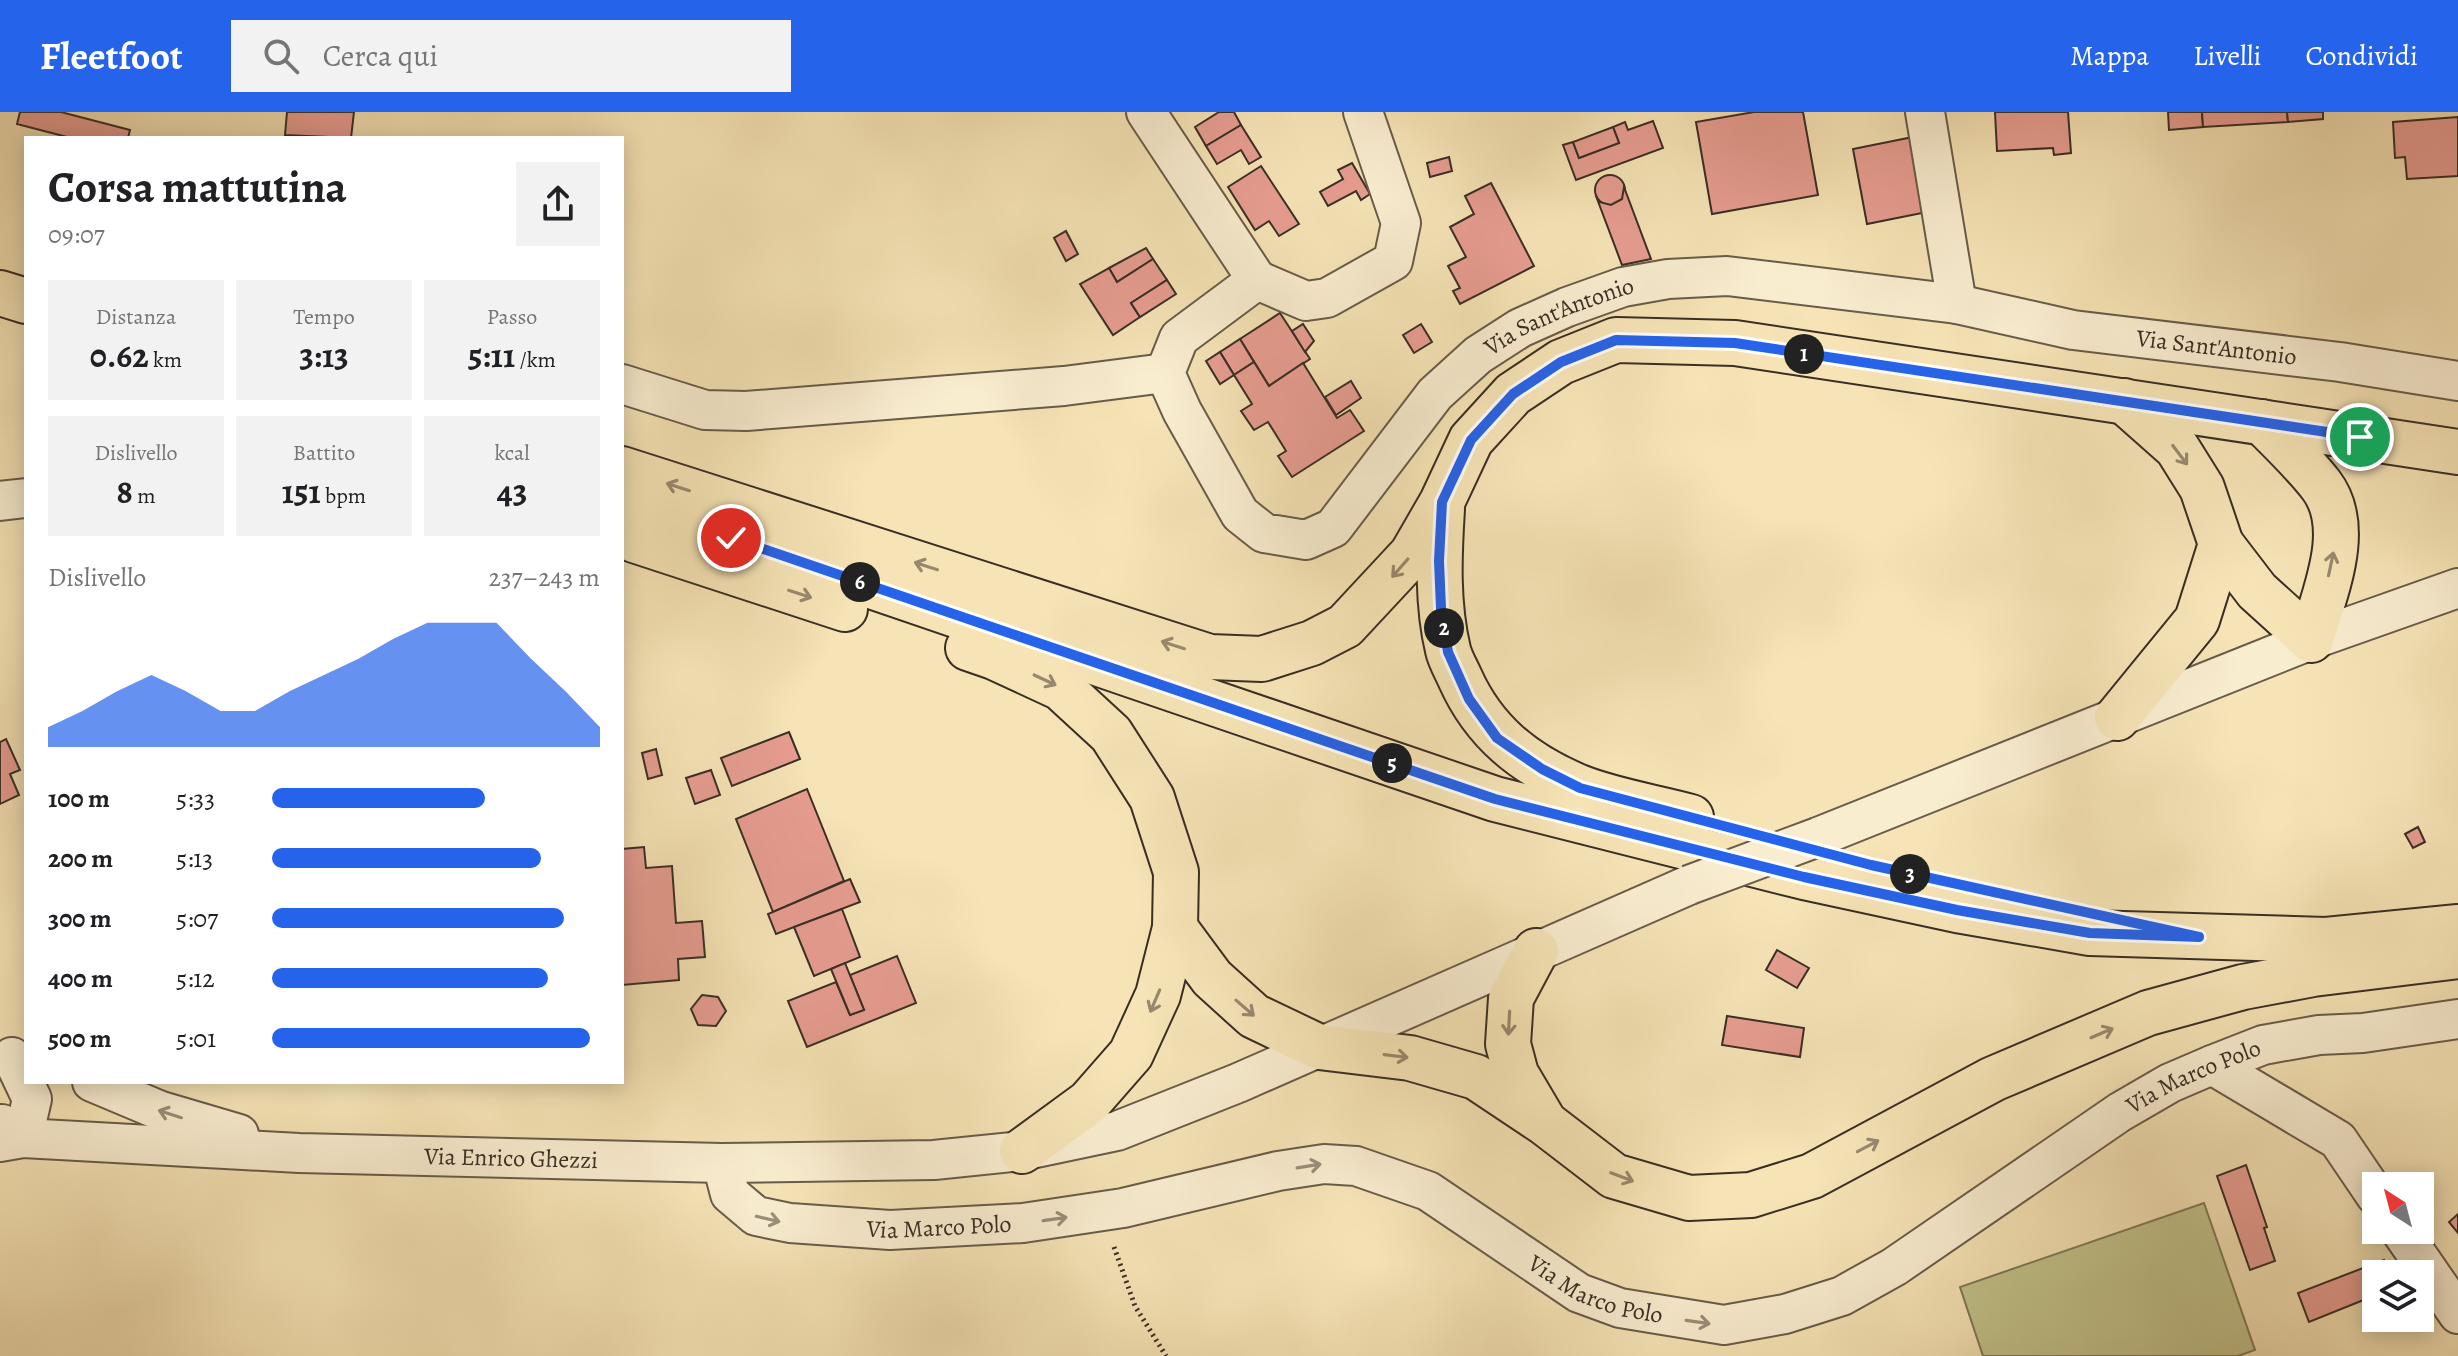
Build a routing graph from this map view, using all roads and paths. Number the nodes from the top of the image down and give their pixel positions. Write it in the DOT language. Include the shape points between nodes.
graph roads {
  1 [pos="1146,112"];
  2 [pos="1363,112"];
  3 [pos="1925,112"];
  4 [pos="1257,280"];
  5 [pos="0,293"];
  6 [pos="24,300"];
  7 [pos="1957,304"];
  8 [pos="1165,373"];
  9 [pos="2458,381"];
  10 [pos="624,385"];
  11 [pos="2124,401"];
  12 [pos="2262,422"];
  13 [pos="2458,452"];
  14 [pos="624,470"];
  15 [pos="24,498"];
  16 [pos="0,501"];
  17 [pos="624,502"];
  18 [pos="1442,502"];
  19 [pos="624,532"];
  20 [pos="2221,544"];
  21 [pos="2458,588"];
  22 [pos="2311,640"];
  23 [pos="2117,718"];
  24 [pos="2458,927"];
  25 [pos="1175,928"];
  26 [pos="2199,937"];
  27 [pos="1536,951"];
  28 [pos="2458,956"];
  29 [pos="2458,1019"];
  30 [pos="1319,1047"];
  31 [pos="13,1059"];
  32 [pos="2212,1065"];
  33 [pos="24,1082"];
  34 [pos="25,1084"];
  35 [pos="97,1084"];
  36 [pos="1545,1123"];
  37 [pos="8,1134"];
  38 [pos="1022,1151"];
  39 [pos="299,1153"];
  40 [pos="722,1163"];
  41 [pos="2362,1175"];
  42 [pos="1101,1212"];
  43 [pos="2410,1244"];
  44 [pos="2458,1314"];
  45 [pos="1166,1356"];
  1 -- 4 [label="street"];
  2 -- 4 [label="street" via="1401,223 1393,261 1327,298 1306,301"];
  3 -- 7 [label="street"];
  4 -- 8 [label="street" via="1179,338"];
  5 -- 6 [label="main road"];
  7 -- 8 [label="street, Via Sant'Antonio" via="1727,276 1623,287 1567,307 1478,355 1435,394 1333,528 1306,540 1264,533 1240,514"];
  7 -- 9 [label="street, Via Sant'Antonio" via="2073,330"];
  8 -- 10 [label="street" via="746,411 705,410"];
  11 -- 12 [label="main road"];
  11 -- 18 [label="main road" via="1735,343 1616,340 1561,362 1513,394 1471,440"];
  11 -- 20 [label="main road, one-way" via="2177,448 2202,488"];
  12 -- 13 [label="main road"];
  22 -- 12 [label="main road, one-way" via="2333,560 2336,523 2323,488"];
  18 -- 14 [label="main road, one-way" via="1412,554 1345,626 1262,659 1210,657"];
  15 -- 16 [label="street"];
  17 -- 26 [label="main road" via="1495,799 1957,910 2090,933"];
  18 -- 26 [label="main road" via="1439,561 1448,652 1469,699 1497,738 1542,769 1580,788 1871,865"];
  19 -- 25 [label="main road, one-way" via="634,540 994,657 1061,688 1111,734 1152,798 1176,872"];
  20 -- 22 [label="main road" via="2257,591"];
  20 -- 23 [label="main road" via="2197,620"];
  21 -- 22 [label="street, Via Enrico Ghezzi"];
  22 -- 23 [label="street, Via Enrico Ghezzi"];
  23 -- 27 [label="street, Via Enrico Ghezzi, bridge" via="1689,885"];
  24 -- 26 [label="main road" via="2326,940"];
  25 -- 30 [label="main road, one-way" via="1212,978 1254,1016"];
  25 -- 38 [label="main road, one-way" via="1158,995 1131,1054 1089,1102"];
  27 -- 30 [label="street, Via Enrico Ghezzi"];
  27 -- 36 [label="main road, one-way" via="1511,998 1508,1044 1516,1074"];
  36 -- 28 [label="main road, one-way" via="1614,1176 1689,1198 1751,1195 1812,1176 1993,1079 2148,1013 2313,974"];
  29 -- 32 [label="street, Via Marco Polo" via="2263,1045"];
  30 -- 36 [label="main road, one-way" via="1410,1058 1476,1077"];
  30 -- 38 [label="street, Via Enrico Ghezzi" via="1117,1131"];
  31 -- 33 [label="street"];
  32 -- 41 [label="street" via="2338,1140"];
  42 -- 32 [label="street, Via Marco Polo, one-way" via="1278,1171 1324,1164 1356,1166 1428,1191 1579,1293 1620,1308 1724,1325 1842,1296 1894,1267 2120,1112"];
  34 -- 37 [label="street" via="32,1099"];
  39 -- 35 [label="street, one-way" via="161,1111"];
  37 -- 39 [label="street, Via Enrico Ghezzi"];
  38 -- 40 [label="street, Via Enrico Ghezzi" via="934,1160"];
  39 -- 40 [label="street, Via Enrico Ghezzi"];
  40 -- 42 [label="street, Via Marco Polo, one-way" via="730,1194 756,1216 790,1223 890,1230 1023,1223"];
  42 -- 45 [label="path" via="1135,1306"];
  43 -- 44 [label="street"];
}
